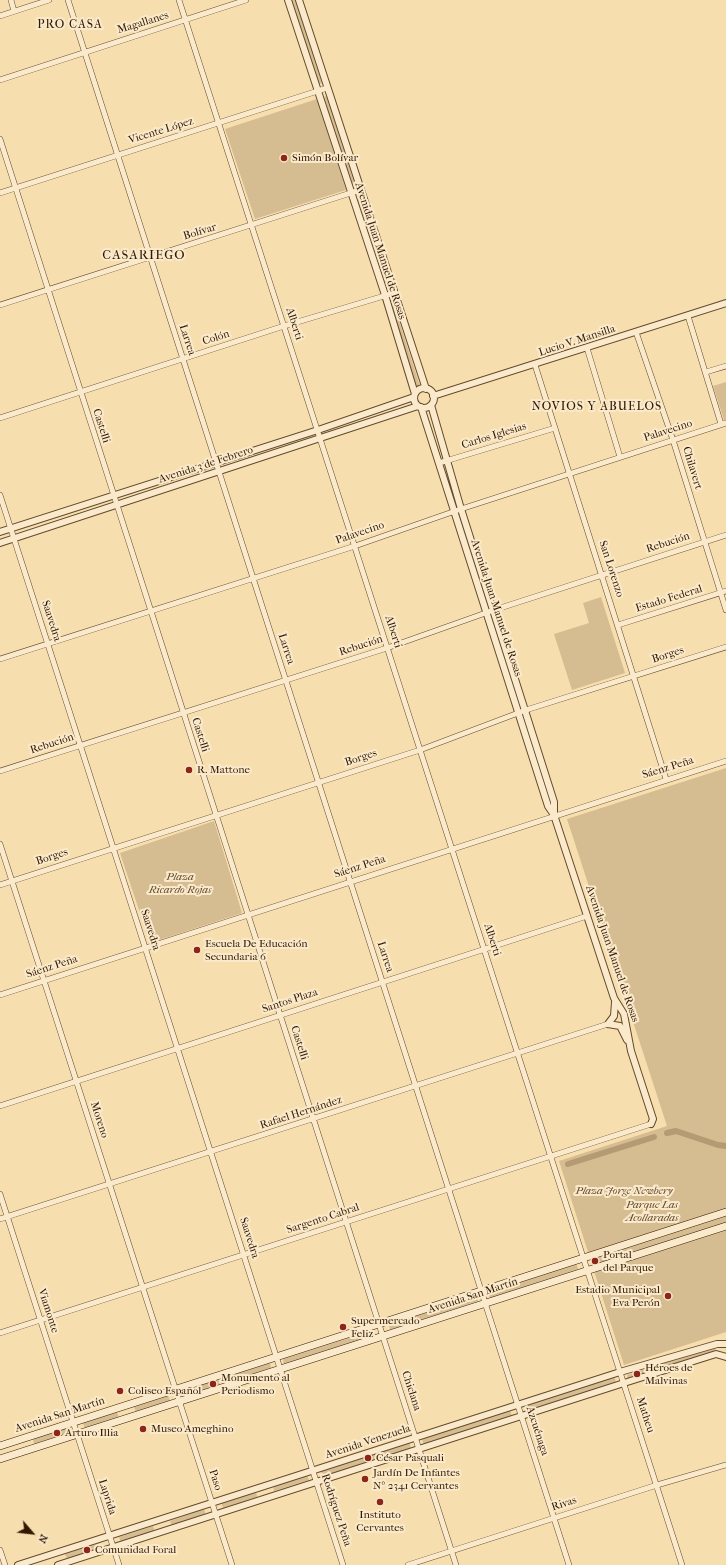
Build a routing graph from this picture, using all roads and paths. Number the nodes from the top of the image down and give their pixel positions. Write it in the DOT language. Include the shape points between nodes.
graph roads {
  1 [pos="11,0"];
  2 [pos="49,0"];
  3 [pos="68,0"];
  4 [pos="179,0"];
  5 [pos="246,0"];
  6 [pos="288,0"];
  7 [pos="299,0"];
  8 [pos="14,11"];
  9 [pos="0,16"];
  10 [pos="186,20"];
  11 [pos="85,52"];
  12 [pos="0,80"];
  13 [pos="327,88"];
  14 [pos="317,91"];
  15 [pos="219,124"];
  16 [pos="0,139"];
  17 [pos="118,154"];
  18 [pos="15,188"];
  19 [pos="360,190"];
  20 [pos="0,193"];
  21 [pos="352,193"];
  22 [pos="252,226"];
  23 [pos="151,258"];
  24 [pos="48,290"];
  25 [pos="394,293"];
  26 [pos="385,295"];
  27 [pos="726,303"];
  28 [pos="0,305"];
  29 [pos="688,316"];
  30 [pos="284,326"];
  31 [pos="636,332"];
  32 [pos="587,348"];
  33 [pos="183,359"];
  34 [pos="535,365"];
  35 [pos="726,366"];
  36 [pos="706,372"];
  37 [pos="426,389"];
  38 [pos="80,392"];
  39 [pos="415,396"];
  40 [pos="433,396"];
  41 [pos="431,405"];
  42 [pos="419,407"];
  43 [pos="0,418"];
  44 [pos="724,424"];
  45 [pos="555,428"];
  46 [pos="318,430"];
  47 [pos="320,439"];
  48 [pos="672,440"];
  49 [pos="620,457"];
  50 [pos="447,461"];
  51 [pos="216,463"];
  52 [pos="439,463"];
  53 [pos="219,471"];
  54 [pos="570,473"];
  55 [pos="0,495"];
  56 [pos="113,496"];
  57 [pos="116,505"];
  58 [pos="458,510"];
  59 [pos="11,528"];
  60 [pos="0,532"];
  61 [pos="726,535"];
  62 [pos="14,539"];
  63 [pos="704,542"];
  64 [pos="0,543"];
  65 [pos="355,546"];
  66 [pos="602,575"];
  67 [pos="253,578"];
  68 [pos="723,592"];
  69 [pos="494,610"];
  70 [pos="726,610"];
  71 [pos="150,611"];
  72 [pos="487,613"];
  73 [pos="618,625"];
  74 [pos="48,644"];
  75 [pos="726,647"];
  76 [pos="388,648"];
  77 [pos="0,659"];
  78 [pos="510,660"];
  79 [pos="502,663"];
  80 [pos="634,676"];
  81 [pos="286,680"];
  82 [pos="526,710"];
  83 [pos="183,713"];
  84 [pos="519,714"];
  85 [pos="80,746"];
  86 [pos="420,750"];
  87 [pos="726,760"];
  88 [pos="0,771"];
  89 [pos="666,779"];
  90 [pos="318,782"];
  91 [pos="554,814"];
  92 [pos="215,815"];
  93 [pos="0,844"];
  94 [pos="113,848"];
  95 [pos="452,848"];
  96 [pos="12,881"];
  97 [pos="350,881"];
  98 [pos="0,885"];
  99 [pos="247,914"];
  100 [pos="587,916"];
  101 [pos="145,948"];
  102 [pos="484,948"];
  103 [pos="44,980"];
  104 [pos="382,981"];
  105 [pos="0,995"];
  106 [pos="614,998"];
  107 [pos="280,1015"];
  108 [pos="608,1024"];
  109 [pos="177,1048"];
  110 [pos="631,1050"];
  111 [pos="518,1054"];
  112 [pos="76,1081"];
  113 [pos="416,1086"];
  114 [pos="0,1106"];
  115 [pos="313,1119"];
  116 [pos="651,1124"];
  117 [pos="211,1152"];
  118 [pos="551,1156"];
  119 [pos="109,1184"];
  120 [pos="449,1189"];
  121 [pos="0,1194"];
  122 [pos="726,1212"];
  123 [pos="7,1217"];
  124 [pos="0,1219"];
  125 [pos="346,1222"];
  126 [pos="726,1226"];
  127 [pos="244,1255"];
  128 [pos="584,1258"];
  129 [pos="588,1270"];
  130 [pos="143,1288"];
  131 [pos="482,1290"];
  132 [pos="486,1303"];
  133 [pos="41,1320"];
  134 [pos="379,1324"];
  135 [pos="0,1334"];
  136 [pos="383,1336"];
  137 [pos="726,1344"];
  138 [pos="725,1355"];
  139 [pos="276,1357"];
  140 [pos="280,1370"];
  141 [pos="620,1372"];
  142 [pos="624,1383"];
  143 [pos="175,1389"];
  144 [pos="179,1402"];
  145 [pos="518,1404"];
  146 [pos="522,1416"];
  147 [pos="73,1422"];
  148 [pos="77,1434"];
  149 [pos="415,1437"];
  150 [pos="0,1446"];
  151 [pos="419,1449"];
  152 [pos="0,1459"];
  153 [pos="726,1465"];
  154 [pos="313,1470"];
  155 [pos="316,1482"];
  156 [pos="657,1485"];
  157 [pos="212,1503"];
  158 [pos="215,1514"];
  159 [pos="554,1518"];
  160 [pos="110,1536"];
  161 [pos="113,1547"];
  162 [pos="0,1550"];
  163 [pos="452,1551"];
  164 [pos="5,1565"];
  165 [pos="18,1565"];
  166 [pos="58,1565"];
  167 [pos="119,1565"];
  168 [pos="232,1565"];
  169 [pos="343,1565"];
  170 [pos="408,1565"];
  171 [pos="456,1565"];
  172 [pos="569,1565"];
  173 [pos="682,1565"];
  1 -- 8 [label="street"];
  2 -- 8 [label="street"];
  3 -- 11 [label="street, Larrea"];
  4 -- 10 [label="street, Alberti"];
  5 -- 10 [label="street, Magallanes"];
  6 -- 14 [label="street, Avenida Juan Manuel de Rosas"];
  7 -- 13 [label="street, Avenida Juan Manuel de Rosas"];
  8 -- 9 [label="street"];
  10 -- 11 [label="street, Magallanes"];
  10 -- 15 [label="street, Alberti"];
  11 -- 12 [label="street, Magallanes"];
  11 -- 17 [label="street, Larrea"];
  13 -- 14 [label="street, Vicente López"];
  13 -- 19 [label="street, Avenida Juan Manuel de Rosas"];
  14 -- 15 [label="street, Vicente López"];
  14 -- 21 [label="street, Avenida Juan Manuel de Rosas"];
  15 -- 17 [label="street, Vicente López"];
  15 -- 22 [label="street, Alberti"];
  16 -- 18 [label="street, Castelli"];
  17 -- 18 [label="street, Vicente López"];
  17 -- 23 [label="street, Larrea"];
  18 -- 20 [label="street, Vicente López"];
  18 -- 24 [label="street, Castelli"];
  19 -- 21 [label="street, Bolívar"];
  19 -- 25 [label="street, Avenida Juan Manuel de Rosas"];
  21 -- 22 [label="street, Bolívar"];
  21 -- 26 [label="street, Avenida Juan Manuel de Rosas"];
  22 -- 23 [label="street, Bolívar"];
  22 -- 30 [label="street, Alberti"];
  23 -- 24 [label="street, Bolívar"];
  23 -- 33 [label="street, Larrea"];
  24 -- 28 [label="street, Bolívar"];
  24 -- 38 [label="street, Castelli"];
  25 -- 26 [label="street, Colón"];
  25 -- 37 [label="street, Avenida Juan Manuel de Rosas"];
  26 -- 30 [label="street, Colón"];
  26 -- 39 [label="street, Avenida Juan Manuel de Rosas"];
  27 -- 29 [label="street, Lucio V. Mansilla"];
  29 -- 31 [label="street, Lucio V. Mansilla"];
  29 -- 36 [label="street"];
  30 -- 33 [label="street, Colón"];
  30 -- 46 [label="street, Alberti"];
  31 -- 32 [label="street, Lucio V. Mansilla"];
  31 -- 48 [label="street, Chilavert"];
  32 -- 34 [label="street, Lucio V. Mansilla"];
  32 -- 49 [label="street"];
  33 -- 38 [label="street, Colón"];
  33 -- 51 [label="street, Larrea"];
  34 -- 40 [label="street, Lucio V. Mansilla"];
  34 -- 45 [label="street, San Lorenzo"];
  35 -- 36 [label="street"];
  36 -- 44 [label="street"];
  37 -- 39 [label="street" via="420,390"];
  37 -- 40 [label="street"];
  38 -- 43 [label="street, Colón"];
  38 -- 56 [label="street, Castelli"];
  39 -- 42 [label="street"];
  39 -- 46 [label="street, Avenida 3 de Febrero"];
  40 -- 41 [label="street"];
  41 -- 42 [label="street"];
  41 -- 50 [label="street, Avenida Juan Manuel de Rosas"];
  42 -- 47 [label="street, Avenida 3 de Febrero"];
  42 -- 52 [label="street, Avenida Juan Manuel de Rosas"];
  44 -- 48 [label="street, Palavecino"];
  45 -- 50 [label="street, Carlos Iglesias"];
  45 -- 54 [label="street, San Lorenzo"];
  46 -- 47 [label="street, Alberti"];
  46 -- 51 [label="street, Avenida 3 de Febrero"];
  47 -- 53 [label="street, Avenida 3 de Febrero"];
  47 -- 65 [label="street, Alberti"];
  48 -- 49 [label="street, Palavecino"];
  48 -- 63 [label="street, Chilavert"];
  49 -- 54 [label="street, Palavecino"];
  50 -- 52 [label="street, Carlos Iglesias"];
  50 -- 58 [label="street, Avenida Juan Manuel de Rosas"];
  51 -- 53 [label="street, Larrea"];
  51 -- 56 [label="street, Avenida 3 de Febrero"];
  52 -- 58 [label="street, Avenida Juan Manuel de Rosas"];
  53 -- 57 [label="street, Avenida 3 de Febrero"];
  53 -- 67 [label="street, Larrea"];
  54 -- 58 [label="street, Palavecino"];
  54 -- 66 [label="street, San Lorenzo"];
  55 -- 59 [label="street, Saavedra"];
  56 -- 57 [label="street, Castelli"];
  56 -- 59 [label="street, Avenida 3 de Febrero"];
  57 -- 62 [label="street, Avenida 3 de Febrero"];
  57 -- 71 [label="street, Castelli"];
  58 -- 65 [label="street, Palavecino"];
  58 -- 69 [label="street, Avenida Juan Manuel de Rosas"];
  58 -- 72 [label="street, Avenida Juan Manuel de Rosas"];
  59 -- 60 [label="street, Avenida 3 de Febrero"];
  59 -- 62 [label="street, Saavedra"];
  61 -- 63 [label="street, Rebución"];
  62 -- 64 [label="street, Avenida 3 de Febrero"];
  62 -- 74 [label="street, Saavedra"];
  63 -- 66 [label="street, Rebución"];
  63 -- 68 [label="street, Chilavert"];
  65 -- 67 [label="street, Palavecino"];
  65 -- 76 [label="street, Alberti"];
  66 -- 69 [label="street, Rebución"];
  66 -- 73 [label="street, San Lorenzo"];
  67 -- 71 [label="street, Palavecino"];
  67 -- 81 [label="street, Larrea"];
  68 -- 70 [label="street, Chilavert"];
  68 -- 73 [label="street, Estado Federal"];
  69 -- 72 [label="street, Rebución"];
  69 -- 78 [label="street, Avenida Juan Manuel de Rosas"];
  71 -- 74 [label="street, Palavecino"];
  71 -- 83 [label="street, Castelli"];
  72 -- 76 [label="street, Rebución"];
  72 -- 79 [label="street, Avenida Juan Manuel de Rosas"];
  73 -- 80 [label="street, San Lorenzo"];
  74 -- 77 [label="street, Palavecino"];
  74 -- 85 [label="street, Saavedra"];
  75 -- 80 [label="street, Borges"];
  76 -- 81 [label="street, Rebución"];
  76 -- 86 [label="street, Alberti"];
  78 -- 79 [label="street"];
  78 -- 82 [label="street, Avenida Juan Manuel de Rosas"];
  79 -- 84 [label="street, Avenida Juan Manuel de Rosas"];
  80 -- 82 [label="street, Borges"];
  80 -- 89 [label="street, San Lorenzo"];
  81 -- 83 [label="street, Rebución"];
  81 -- 90 [label="street, Larrea"];
  82 -- 84 [label="street, Borges"];
  82 -- 91 [label="street, Avenida Juan Manuel de Rosas" via="554,802"];
  83 -- 85 [label="street, Rebución"];
  83 -- 92 [label="street, Castelli"];
  84 -- 86 [label="street, Borges"];
  84 -- 91 [label="street, Avenida Juan Manuel de Rosas" via="548,806"];
  85 -- 88 [label="street, Rebución"];
  85 -- 94 [label="street, Saavedra"];
  86 -- 90 [label="street, Borges"];
  86 -- 95 [label="street, Alberti"];
  87 -- 89 [label="street, Sáenz Peña"];
  89 -- 91 [label="street, Sáenz Peña"];
  90 -- 92 [label="street, Borges"];
  90 -- 97 [label="street, Larrea"];
  91 -- 95 [label="street, Sáenz Peña"];
  91 -- 100 [label="street, Avenida Juan Manuel de Rosas"];
  92 -- 94 [label="street, Borges"];
  92 -- 99 [label="street, Castelli"];
  93 -- 96 [label="street, Moreno"];
  94 -- 96 [label="street, Borges"];
  94 -- 101 [label="street, Saavedra"];
  95 -- 97 [label="street, Sáenz Peña"];
  95 -- 102 [label="street, Alberti"];
  96 -- 98 [label="street, Borges"];
  96 -- 103 [label="street, Moreno"];
  97 -- 99 [label="street, Sáenz Peña"];
  97 -- 104 [label="street, Larrea"];
  99 -- 101 [label="street, Sáenz Peña"];
  99 -- 107 [label="street, Castelli"];
  100 -- 102 [label="street, Santos Plaza"];
  100 -- 106 [label="street, Avenida Juan Manuel de Rosas"];
  101 -- 103 [label="street, Sáenz Peña"];
  101 -- 109 [label="street, Saavedra"];
  102 -- 104 [label="street, Santos Plaza"];
  102 -- 111 [label="street, Alberti"];
  103 -- 105 [label="street, Sáenz Peña"];
  103 -- 112 [label="street, Moreno"];
  104 -- 107 [label="street, Santos Plaza"];
  104 -- 113 [label="street, Larrea"];
  106 -- 108 [label="street" via="615,1012"];
  106 -- 110 [label="street, Avenida Juan Manuel de Rosas" via="624,1014"];
  107 -- 109 [label="street, Santos Plaza"];
  107 -- 115 [label="street, Castelli"];
  108 -- 110 [label="street" via="620,1026"];
  108 -- 111 [label="street, Rafael Hernández"];
  109 -- 112 [label="street, Santos Plaza"];
  109 -- 117 [label="street, Saavedra"];
  110 -- 116 [label="street, Avenida Juan Manuel de Rosas" via="653,1119"];
  111 -- 113 [label="street, Rafael Hernández"];
  111 -- 118 [label="street, Alberti"];
  112 -- 114 [label="street, Santos Plaza"];
  112 -- 119 [label="street, Moreno"];
  113 -- 115 [label="street, Rafael Hernández"];
  113 -- 120 [label="street, Larrea"];
  115 -- 117 [label="street, Rafael Hernández"];
  115 -- 125 [label="street, Castelli"];
  116 -- 118 [label="street, Sargento Cabral"];
  117 -- 119 [label="street, Rafael Hernández"];
  117 -- 127 [label="street, Saavedra"];
  118 -- 120 [label="street, Sargento Cabral"];
  118 -- 128 [label="street, Alberti"];
  119 -- 123 [label="street, Rafael Hernández"];
  119 -- 130 [label="street, Moreno"];
  120 -- 125 [label="street, Sargento Cabral"];
  120 -- 131 [label="street, Larrea"];
  121 -- 123 [label="street, Viamonte"];
  122 -- 128 [label="main road, Avenida San Martín"];
  123 -- 124 [label="street, Rafael Hernández"];
  123 -- 133 [label="street, Viamonte"];
  125 -- 127 [label="street, Sargento Cabral"];
  125 -- 134 [label="street, Castelli"];
  126 -- 129 [label="main road, Avenida San Martín"];
  127 -- 130 [label="street, Sargento Cabral"];
  127 -- 139 [label="street, Saavedra"];
  128 -- 129 [label="street, Alberti"];
  128 -- 131 [label="main road, Avenida San Martín"];
  129 -- 132 [label="main road, Avenida San Martín"];
  129 -- 141 [label="street, Matheu"];
  130 -- 133 [label="street, Sargento Cabral"];
  130 -- 143 [label="street, Moreno"];
  131 -- 132 [label="street, Larrea"];
  131 -- 134 [label="main road, Avenida San Martín"];
  132 -- 136 [label="main road, Avenida San Martín"];
  132 -- 145 [label="street, Azcuénaga"];
  133 -- 135 [label="street, Sargento Cabral"];
  133 -- 147 [label="street, Viamonte"];
  134 -- 136 [label="street, Castelli"];
  134 -- 139 [label="main road, Avenida San Martín"];
  136 -- 140 [label="main road, Avenida San Martín"];
  136 -- 149 [label="street, Chiclana"];
  137 -- 141 [label="street, Avenida Venezuela" via="717,1344"];
  138 -- 142 [label="street, Avenida Venezuela" via="716,1354"];
  139 -- 140 [label="street, Saavedra"];
  139 -- 143 [label="main road, Avenida San Martín"];
  140 -- 144 [label="main road, Avenida San Martín"];
  140 -- 154 [label="street, Rodríguez Peña"];
  141 -- 142 [label="street, Matheu"];
  141 -- 145 [label="street, Avenida Venezuela"];
  142 -- 146 [label="street, Avenida Venezuela"];
  142 -- 156 [label="street, Matheu"];
  143 -- 144 [label="street, Moreno"];
  143 -- 147 [label="main road, Avenida San Martín"];
  144 -- 148 [label="main road, Avenida San Martín"];
  144 -- 157 [label="street, Paso"];
  145 -- 146 [label="street, Azcuénaga"];
  145 -- 149 [label="street, Avenida Venezuela"];
  146 -- 151 [label="street, Avenida Venezuela"];
  146 -- 159 [label="street, Azcuénaga"];
  147 -- 148 [label="street, Viamonte"];
  147 -- 150 [label="main road, Avenida San Martín"];
  148 -- 152 [label="main road, Avenida San Martín"];
  148 -- 160 [label="street, Laprida"];
  149 -- 151 [label="street, Chiclana"];
  149 -- 154 [label="street, Avenida Venezuela"];
  151 -- 155 [label="street, Avenida Venezuela"];
  151 -- 163 [label="street, Chiclana"];
  153 -- 156 [label="street, Rivas"];
  154 -- 155 [label="street, Rodríguez Peña"];
  154 -- 157 [label="street, Avenida Venezuela"];
  155 -- 158 [label="street, Avenida Venezuela"];
  155 -- 169 [label="street, Rodríguez Peña"];
  156 -- 159 [label="street, Rivas"];
  156 -- 173 [label="street, Matheu"];
  157 -- 158 [label="street, Paso"];
  157 -- 160 [label="street, Avenida Venezuela"];
  158 -- 161 [label="street, Avenida Venezuela"];
  158 -- 168 [label="street, Paso"];
  159 -- 163 [label="street, Rivas"];
  159 -- 172 [label="street, Azcuénaga"];
  160 -- 161 [label="street, Laprida"];
  160 -- 165 [label="street, Avenida Venezuela"];
  161 -- 166 [label="street, Avenida Venezuela"];
  161 -- 167 [label="street, Laprida"];
  162 -- 164 [label="street"];
  163 -- 170 [label="street, Rivas"];
  163 -- 171 [label="street, Chiclana"];
}
